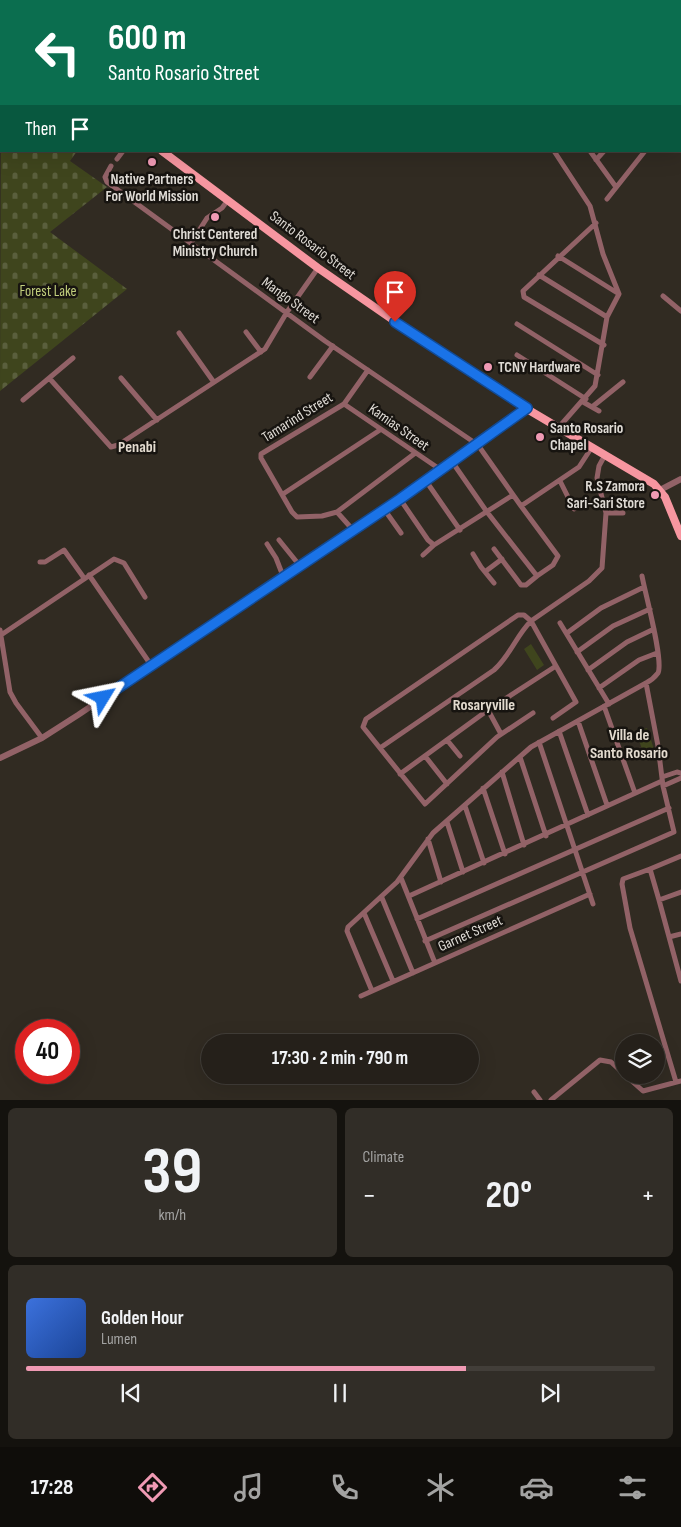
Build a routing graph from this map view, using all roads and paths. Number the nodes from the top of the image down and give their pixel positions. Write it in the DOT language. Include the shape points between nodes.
graph roads {
  1 [pos="122,152"];
  2 [pos="163,152"];
  3 [pos="555,152"];
  4 [pos="591,152"];
  5 [pos="603,152"];
  6 [pos="644,152"];
  7 [pos="117,159"];
  8 [pos="596,160"];
  9 [pos="111,166"];
  10 [pos="616,187"];
  11 [pos="607,199"];
  12 [pos="228,200"];
  13 [pos="596,223"];
  14 [pos="192,243"];
  15 [pos="558,256"];
  16 [pos="318,268"];
  17 [pos="539,275"];
  18 [pos="619,294"];
  19 [pos="663,296"];
  20 [pos="681,311"];
  21 [pos="287,312"];
  22 [pos="608,317"];
  23 [pos="517,324"];
  24 [pos="246,332"];
  25 [pos="179,333"];
  26 [pos="604,345"];
  27 [pos="333,346"];
  28 [pos="261,352"];
  29 [pos="517,356"];
  30 [pos="73,358"];
  31 [pos="368,370"];
  32 [pos="598,375"];
  33 [pos="310,377"];
  34 [pos="121,378"];
  35 [pos="50,379"];
  36 [pos="213,381"];
  37 [pos="624,382"];
  38 [pos="23,400"];
  39 [pos="584,400"];
  40 [pos="344,404"];
  41 [pos="592,407"];
  42 [pos="527,408"];
  43 [pos="599,411"];
  44 [pos="157,420"];
  45 [pos="559,428"];
  46 [pos="380,430"];
  47 [pos="478,445"];
  48 [pos="592,447"];
  49 [pos="414,454"];
  50 [pos="605,455"];
  51 [pos="452,463"];
  52 [pos="441,470"];
  53 [pos="681,479"];
  54 [pos="426,481"];
  55 [pos="560,481"];
  56 [pos="660,490"];
  57 [pos="283,494"];
  58 [pos="512,495"];
  59 [pos="400,499"];
  60 [pos="520,506"];
  61 [pos="384,509"];
  62 [pos="574,509"];
  63 [pos="337,512"];
  64 [pos="487,512"];
  65 [pos="606,513"];
  66 [pos="623,514"];
  67 [pos="353,530"];
  68 [pos="460,530"];
  69 [pos="400,533"];
  70 [pos="681,536"];
  71 [pos="279,540"];
  72 [pos="266,544"];
  73 [pos="434,545"];
  74 [pos="494,549"];
  75 [pos="473,554"];
  76 [pos="423,555"];
  77 [pos="502,559"];
  78 [pos="40,562"];
  79 [pos="300,566"];
  80 [pos="486,571"];
  81 [pos="283,576"];
  82 [pos="537,576"];
  83 [pos="642,576"];
  84 [pos="87,577"];
  85 [pos="494,582"];
  86 [pos="644,587"];
  87 [pos="145,597"];
  88 [pos="650,609"];
  89 [pos="531,621"];
  90 [pos="560,623"];
  91 [pos="654,630"];
  92 [pos="0,633"];
  93 [pos="567,634"];
  94 [pos="577,652"];
  95 [pos="657,652"];
  96 [pos="151,665"];
  97 [pos="556,666"];
  98 [pos="588,670"];
  99 [pos="646,683"];
  100 [pos="599,688"];
  101 [pos="606,705"];
  102 [pos="488,710"];
  103 [pos="533,713"];
  104 [pos="553,718"];
  105 [pos="578,721"];
  106 [pos="559,731"];
  107 [pos="501,734"];
  108 [pos="42,738"];
  109 [pos="448,740"];
  110 [pos="539,742"];
  111 [pos="380,748"];
  112 [pos="425,756"];
  113 [pos="460,756"];
  114 [pos="520,757"];
  115 [pos="0,758"];
  116 [pos="502,772"];
  117 [pos="681,773"];
  118 [pos="400,774"];
  119 [pos="681,778"];
  120 [pos="663,781"];
  121 [pos="447,784"];
  122 [pos="484,788"];
  123 [pos="635,793"];
  124 [pos="607,805"];
  125 [pos="465,806"];
  126 [pos="669,808"];
  127 [pos="588,815"];
  128 [pos="447,822"];
  129 [pos="566,826"];
  130 [pos="546,836"];
  131 [pos="428,839"];
  132 [pos="524,845"];
  133 [pos="575,850"];
  134 [pos="505,854"];
  135 [pos="681,856"];
  136 [pos="484,863"];
  137 [pos="650,869"];
  138 [pos="463,872"];
  139 [pos="581,872"];
  140 [pos="401,878"];
  141 [pos="441,882"];
  142 [pos="681,892"];
  143 [pos="590,894"];
  144 [pos="408,896"];
  145 [pos="382,898"];
  146 [pos="659,900"];
  147 [pos="593,904"];
  148 [pos="364,913"];
  149 [pos="417,919"];
  150 [pos="681,934"];
  151 [pos="669,937"];
  152 [pos="425,941"];
  153 [pos="434,963"];
  154 [pos="413,973"];
  155 [pos="393,981"];
  156 [pos="681,981"];
  157 [pos="372,991"];
  158 [pos="361,996"];
  159 [pos="615,1066"];
  160 [pos="678,1082"];
  161 [pos="635,1084"];
  162 [pos="534,1092"];
  163 [pos="540,1100"];
  164 [pos="551,1100"];
  1 -- 7 [label="street"];
  2 -- 12 [label="main road, Santo Rosario Street"];
  3 -- 13 [label="street" via="590,206"];
  4 -- 8 [label="street"];
  5 -- 8 [label="street"];
  6 -- 10 [label="street"];
  8 -- 10 [label="street"];
  9 -- 14 [label="street, Mango Street" via="105,177 107,182"];
  10 -- 11 [label="street"];
  12 -- 14 [label="street" via="207,218"];
  12 -- 16 [label="main road, Santo Rosario Street"];
  13 -- 15 [label="street"];
  13 -- 18 [label="street" via="603,254"];
  14 -- 21 [label="street, Mango Street"];
  15 -- 17 [label="street"];
  15 -- 18 [label="street"];
  16 -- 21 [label="street"];
  16 -- 42 [label="main road, Santo Rosario Street"];
  17 -- 22 [label="street"];
  17 -- 26 [label="street" via="523,291 524,297"];
  18 -- 22 [label="street"];
  19 -- 20 [label="street"];
  21 -- 27 [label="street, Mango Street"];
  21 -- 28 [label="street" via="271,342"];
  22 -- 26 [label="street"];
  23 -- 32 [label="street"];
  24 -- 28 [label="street"];
  25 -- 36 [label="street"];
  26 -- 32 [label="street"];
  27 -- 31 [label="street, Mango Street"];
  27 -- 33 [label="street"];
  28 -- 36 [label="street"];
  29 -- 39 [label="street"];
  30 -- 35 [label="street"];
  31 -- 40 [label="street, Tamarind Street"];
  31 -- 47 [label="street, Mango Street"];
  32 -- 39 [label="street" via="595,386"];
  34 -- 44 [label="street"];
  35 -- 38 [label="street"];
  35 -- 44 [label="street" via="111,447"];
  36 -- 44 [label="street"];
  37 -- 41 [label="street"];
  39 -- 41 [label="street"];
  39 -- 45 [label="street"];
  40 -- 46 [label="street, Kamias Street"];
  40 -- 57 [label="street, Tamarind Street" via="261,454"];
  41 -- 43 [label="street"];
  42 -- 45 [label="main road, Santo Rosario Street"];
  42 -- 47 [label="street"];
  45 -- 48 [label="main road, Santo Rosario Street"];
  46 -- 49 [label="street, Kamias Street"];
  46 -- 57 [label="street"];
  47 -- 51 [label="street"];
  47 -- 58 [label="street"];
  48 -- 50 [label="main road, Santo Rosario Street"];
  48 -- 55 [label="street" via="583,463"];
  49 -- 52 [label="street, Kamias Street"];
  49 -- 63 [label="street"];
  50 -- 56 [label="main road, Santo Rosario Street" via="646,478"];
  50 -- 65 [label="street" via="597,478"];
  51 -- 52 [label="street"];
  51 -- 64 [label="street"];
  52 -- 54 [label="street"];
  53 -- 56 [label="street"];
  54 -- 59 [label="street"];
  54 -- 68 [label="street"];
  55 -- 60 [label="street"];
  55 -- 62 [label="street"];
  56 -- 70 [label="main road, Santo Rosario Street"];
  57 -- 63 [label="street" via="298,517"];
  58 -- 60 [label="street"];
  58 -- 64 [label="street"];
  59 -- 61 [label="street"];
  59 -- 73 [label="street"];
  60 -- 82 [label="street" via="558,556"];
  61 -- 67 [label="street"];
  61 -- 69 [label="street"];
  63 -- 67 [label="street"];
  64 -- 68 [label="street"];
  64 -- 82 [label="street"];
  65 -- 66 [label="street"];
  65 -- 89 [label="street" via="602,568 589,581"];
  67 -- 79 [label="street"];
  68 -- 73 [label="street"];
  71 -- 79 [label="street"];
  72 -- 81 [label="street"];
  73 -- 76 [label="street"];
  74 -- 77 [label="street"];
  75 -- 80 [label="street"];
  77 -- 80 [label="street"];
  77 -- 82 [label="street" via="521,585"];
  78 -- 84 [label="street" via="64,550"];
  79 -- 81 [label="street"];
  80 -- 85 [label="street"];
  81 -- 96 [label="street"];
  83 -- 86 [label="street"];
  84 -- 87 [label="street" via="109,561 118,559 124,563"];
  84 -- 92 [label="street"];
  84 -- 96 [label="street"];
  86 -- 88 [label="street"];
  86 -- 93 [label="street" via="601,608"];
  88 -- 91 [label="street"];
  88 -- 94 [label="street" via="613,626"];
  89 -- 97 [label="street"];
  89 -- 111 [label="street" via="505,660 494,670"];
  89 -- 111 [label="street" via="524,615 513,616 366,719 363,726"];
  90 -- 93 [label="street"];
  91 -- 95 [label="street"];
  91 -- 98 [label="street" via="627,642"];
  92 -- 108 [label="street" via="10,692"];
  93 -- 94 [label="street"];
  94 -- 98 [label="street"];
  95 -- 99 [label="street" via="659,672"];
  95 -- 100 [label="street" via="638,660"];
  96 -- 108 [label="street"];
  97 -- 102 [label="street"];
  97 -- 104 [label="street" via="576,702"];
  98 -- 100 [label="street"];
  99 -- 101 [label="street"];
  99 -- 120 [label="street"];
  100 -- 101 [label="street"];
  101 -- 105 [label="street"];
  101 -- 123 [label="street"];
  102 -- 107 [label="street"];
  102 -- 109 [label="street"];
  103 -- 107 [label="street"];
  105 -- 106 [label="street"];
  105 -- 124 [label="street"];
  106 -- 110 [label="street"];
  106 -- 127 [label="street"];
  107 -- 121 [label="street"];
  108 -- 115 [label="street"];
  109 -- 112 [label="street"];
  109 -- 113 [label="street"];
  110 -- 114 [label="street"];
  110 -- 129 [label="street"];
  111 -- 118 [label="street"];
  112 -- 118 [label="street"];
  112 -- 121 [label="street"];
  114 -- 116 [label="street"];
  114 -- 130 [label="street"];
  116 -- 122 [label="street"];
  116 -- 132 [label="street"];
  117 -- 120 [label="street" via="677,772"];
  118 -- 121 [label="street" via="425,804"];
  119 -- 120 [label="street"];
  120 -- 123 [label="street"];
  120 -- 126 [label="street"];
  122 -- 125 [label="street"];
  122 -- 134 [label="street"];
  123 -- 124 [label="street"];
  124 -- 127 [label="street"];
  125 -- 128 [label="street"];
  125 -- 136 [label="street"];
  126 -- 133 [label="street"];
  126 -- 139 [label="street" via="674,832"];
  127 -- 129 [label="street"];
  128 -- 131 [label="street"];
  128 -- 138 [label="street"];
  129 -- 130 [label="street"];
  129 -- 133 [label="street"];
  130 -- 132 [label="street"];
  131 -- 140 [label="street"];
  131 -- 141 [label="street"];
  132 -- 134 [label="street"];
  133 -- 139 [label="street"];
  133 -- 149 [label="street"];
  134 -- 136 [label="street"];
  135 -- 137 [label="street"];
  136 -- 138 [label="street"];
  137 -- 146 [label="street"];
  137 -- 160 [label="street" via="623,879 622,884 630,928"];
  138 -- 141 [label="street"];
  139 -- 143 [label="street"];
  139 -- 152 [label="street"];
  140 -- 144 [label="street"];
  140 -- 145 [label="street"];
  141 -- 144 [label="street"];
  142 -- 146 [label="street"];
  143 -- 147 [label="street"];
  143 -- 153 [label="street, Garnet Street"];
  144 -- 149 [label="street"];
  145 -- 148 [label="street"];
  145 -- 154 [label="street"];
  146 -- 151 [label="street"];
  148 -- 155 [label="street"];
  148 -- 157 [label="street" via="346,929"];
  149 -- 152 [label="street"];
  150 -- 151 [label="street"];
  151 -- 156 [label="street"];
  152 -- 153 [label="street"];
  153 -- 154 [label="street, Garnet Street"];
  154 -- 155 [label="street, Garnet Street"];
  155 -- 157 [label="street, Garnet Street"];
  157 -- 158 [label="street, Garnet Street"];
  159 -- 164 [label="street" via="600,1060"];
  160 -- 161 [label="street" via="643,1091"];
  162 -- 163 [label="street"];
}
